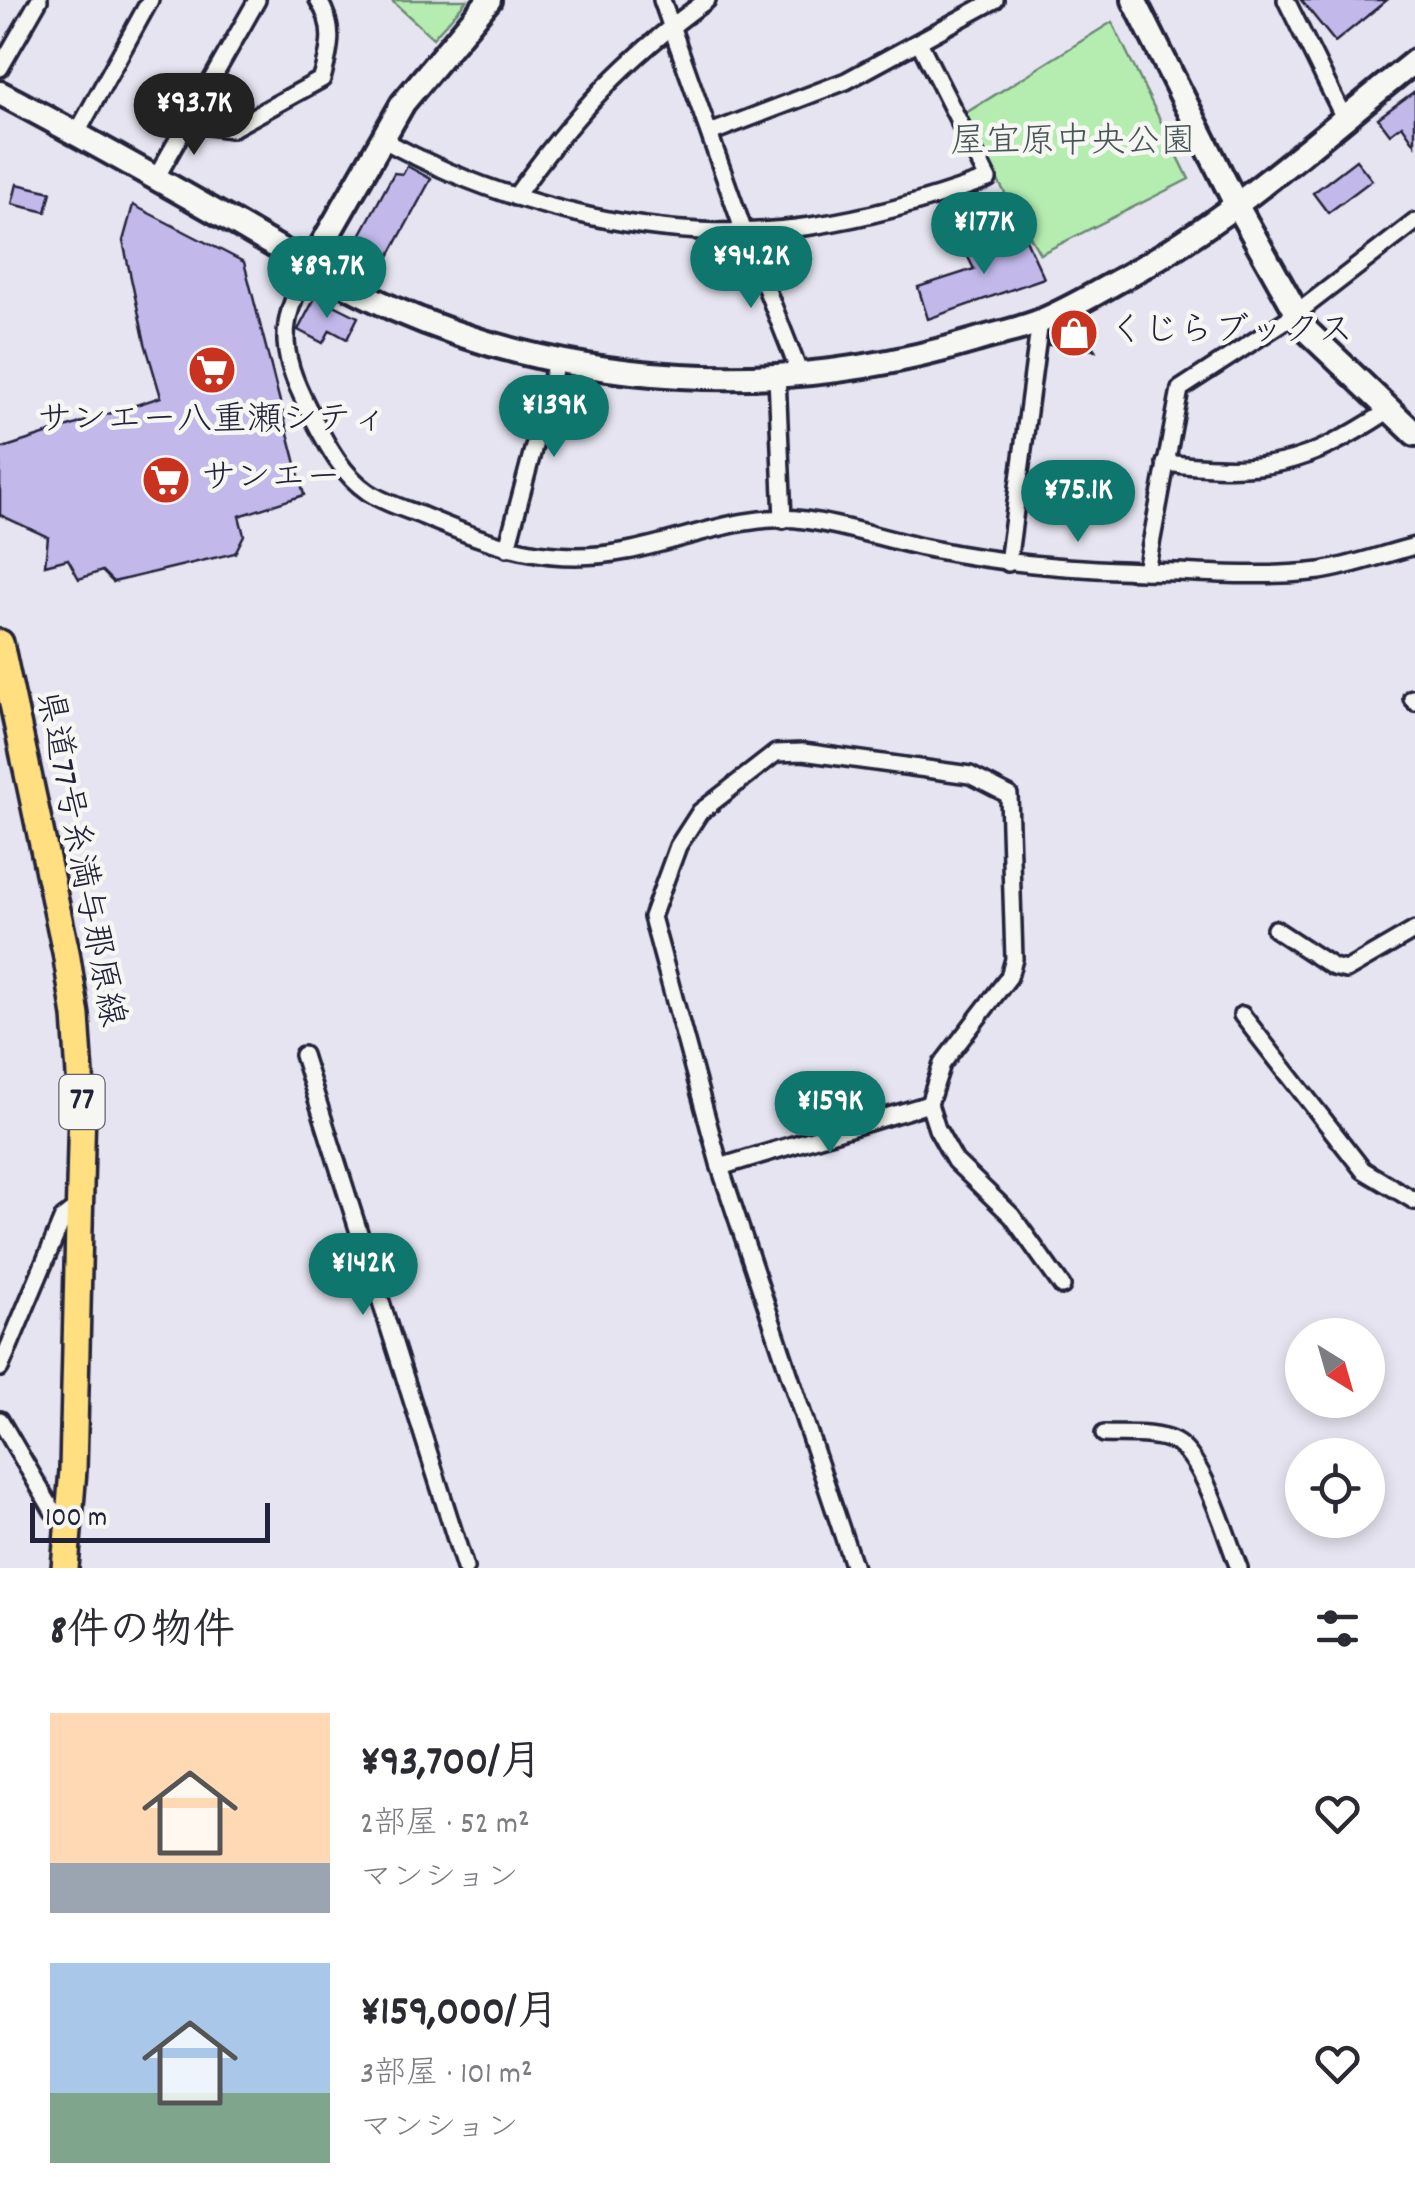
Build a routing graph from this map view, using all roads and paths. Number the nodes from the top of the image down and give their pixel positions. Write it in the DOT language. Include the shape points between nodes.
graph roads {
  1 [pos="39,0"];
  2 [pos="150,0"];
  3 [pos="258,0"];
  4 [pos="318,0"];
  5 [pos="490,0"];
  6 [pos="662,0"];
  7 [pos="708,0"];
  8 [pos="1134,0"];
  9 [pos="1286,0"];
  10 [pos="990,1"];
  11 [pos="671,26"];
  12 [pos="920,44"];
  13 [pos="1415,61"];
  14 [pos="0,68"];
  15 [pos="0,93"];
  16 [pos="194,115"];
  17 [pos="1344,118"];
  18 [pos="76,133"];
  19 [pos="710,134"];
  20 [pos="382,139"];
  21 [pos="156,178"];
  22 [pos="516,197"];
  23 [pos="1238,206"];
  24 [pos="1415,222"];
  25 [pos="744,232"];
  26 [pos="310,266"];
  27 [pos="1297,313"];
  28 [pos="1040,321"];
  29 [pos="557,359"];
  30 [pos="788,375"];
  31 [pos="1388,411"];
  32 [pos="1415,434"];
  33 [pos="1164,464"];
  34 [pos="784,520"];
  35 [pos="1415,546"];
  36 [pos="506,548"];
  37 [pos="1008,563"];
  38 [pos="1146,572"];
  39 [pos="0,643"];
  40 [pos="1276,929"];
  41 [pos="1415,930"];
  42 [pos="1242,1014"];
  43 [pos="302,1055"];
  44 [pos="928,1104"];
  45 [pos="720,1167"];
  46 [pos="1415,1201"];
  47 [pos="82,1203"];
  48 [pos="1062,1286"];
  49 [pos="7,1330"];
  50 [pos="0,1368"];
  51 [pos="0,1420"];
  52 [pos="1104,1434"];
  53 [pos="70,1519"];
  54 [pos="66,1567"];
  55 [pos="466,1568"];
  56 [pos="854,1568"];
  57 [pos="1239,1568"];
  1 -- 14 [label="street"];
  2 -- 18 [label="street"];
  3 -- 16 [label="street"];
  4 -- 16 [label="street" via="330,17 322,78 231,129"];
  5 -- 20 [label="street" via="413,90"];
  6 -- 11 [label="street"];
  7 -- 11 [label="street"];
  8 -- 23 [label="street"];
  9 -- 17 [label="street"];
  10 -- 12 [label="street"];
  11 -- 19 [label="street"];
  11 -- 22 [label="street" via="590,99"];
  12 -- 19 [label="street"];
  12 -- 25 [label="street" via="988,180 863,217"];
  13 -- 17 [label="street"];
  15 -- 18 [label="street"];
  16 -- 21 [label="street"];
  17 -- 23 [label="street"];
  18 -- 21 [label="street"];
  19 -- 25 [label="street"];
  20 -- 22 [label="street" via="425,164"];
  20 -- 26 [label="street"];
  21 -- 26 [label="street"];
  22 -- 25 [label="street" via="618,221"];
  23 -- 27 [label="street"];
  23 -- 28 [label="street" via="1135,272"];
  24 -- 27 [label="street"];
  25 -- 30 [label="street"];
  26 -- 29 [label="street" via="468,338"];
  26 -- 36 [label="street" via="293,295 286,351 304,400 346,472 369,493"];
  27 -- 31 [label="street"];
  27 -- 33 [label="street" via="1180,389"];
  28 -- 30 [label="street" via="941,351"];
  28 -- 37 [label="street"];
  29 -- 30 [label="street" via="641,374"];
  29 -- 36 [label="street"];
  30 -- 34 [label="street"];
  31 -- 32 [label="street"];
  31 -- 33 [label="street" via="1344,440 1276,464"];
  33 -- 38 [label="street"];
  34 -- 36 [label="street" via="724,526 591,556"];
  34 -- 37 [label="street"];
  35 -- 38 [label="street" via="1274,576"];
  37 -- 38 [label="street"];
  39 -- 47 [label="main road, 県道77号糸満与那原線 / 77" via="76,1016"];
  40 -- 41 [label="street" via="1346,970"];
  42 -- 46 [label="street" via="1363,1170"];
  43 -- 55 [label="street"];
  44 -- 45 [label="street"];
  44 -- 45 [label="street" via="942,1064 1009,977 1014,959 1008,795 970,775 776,754 700,812 678,846 652,916"];
  44 -- 48 [label="street" via="955,1161 1012,1216"];
  45 -- 56 [label="street"];
  47 -- 49 [label="street" via="63,1218"];
  47 -- 53 [label="main road, 県道77号糸満与那原線 / 77"];
  49 -- 50 [label="street"];
  51 -- 53 [label="street" via="53,1511"];
  52 -- 57 [label="street" via="1179,1443 1198,1466"];
  53 -- 54 [label="main road, 県道77号糸満与那原線 / 77"];
}
